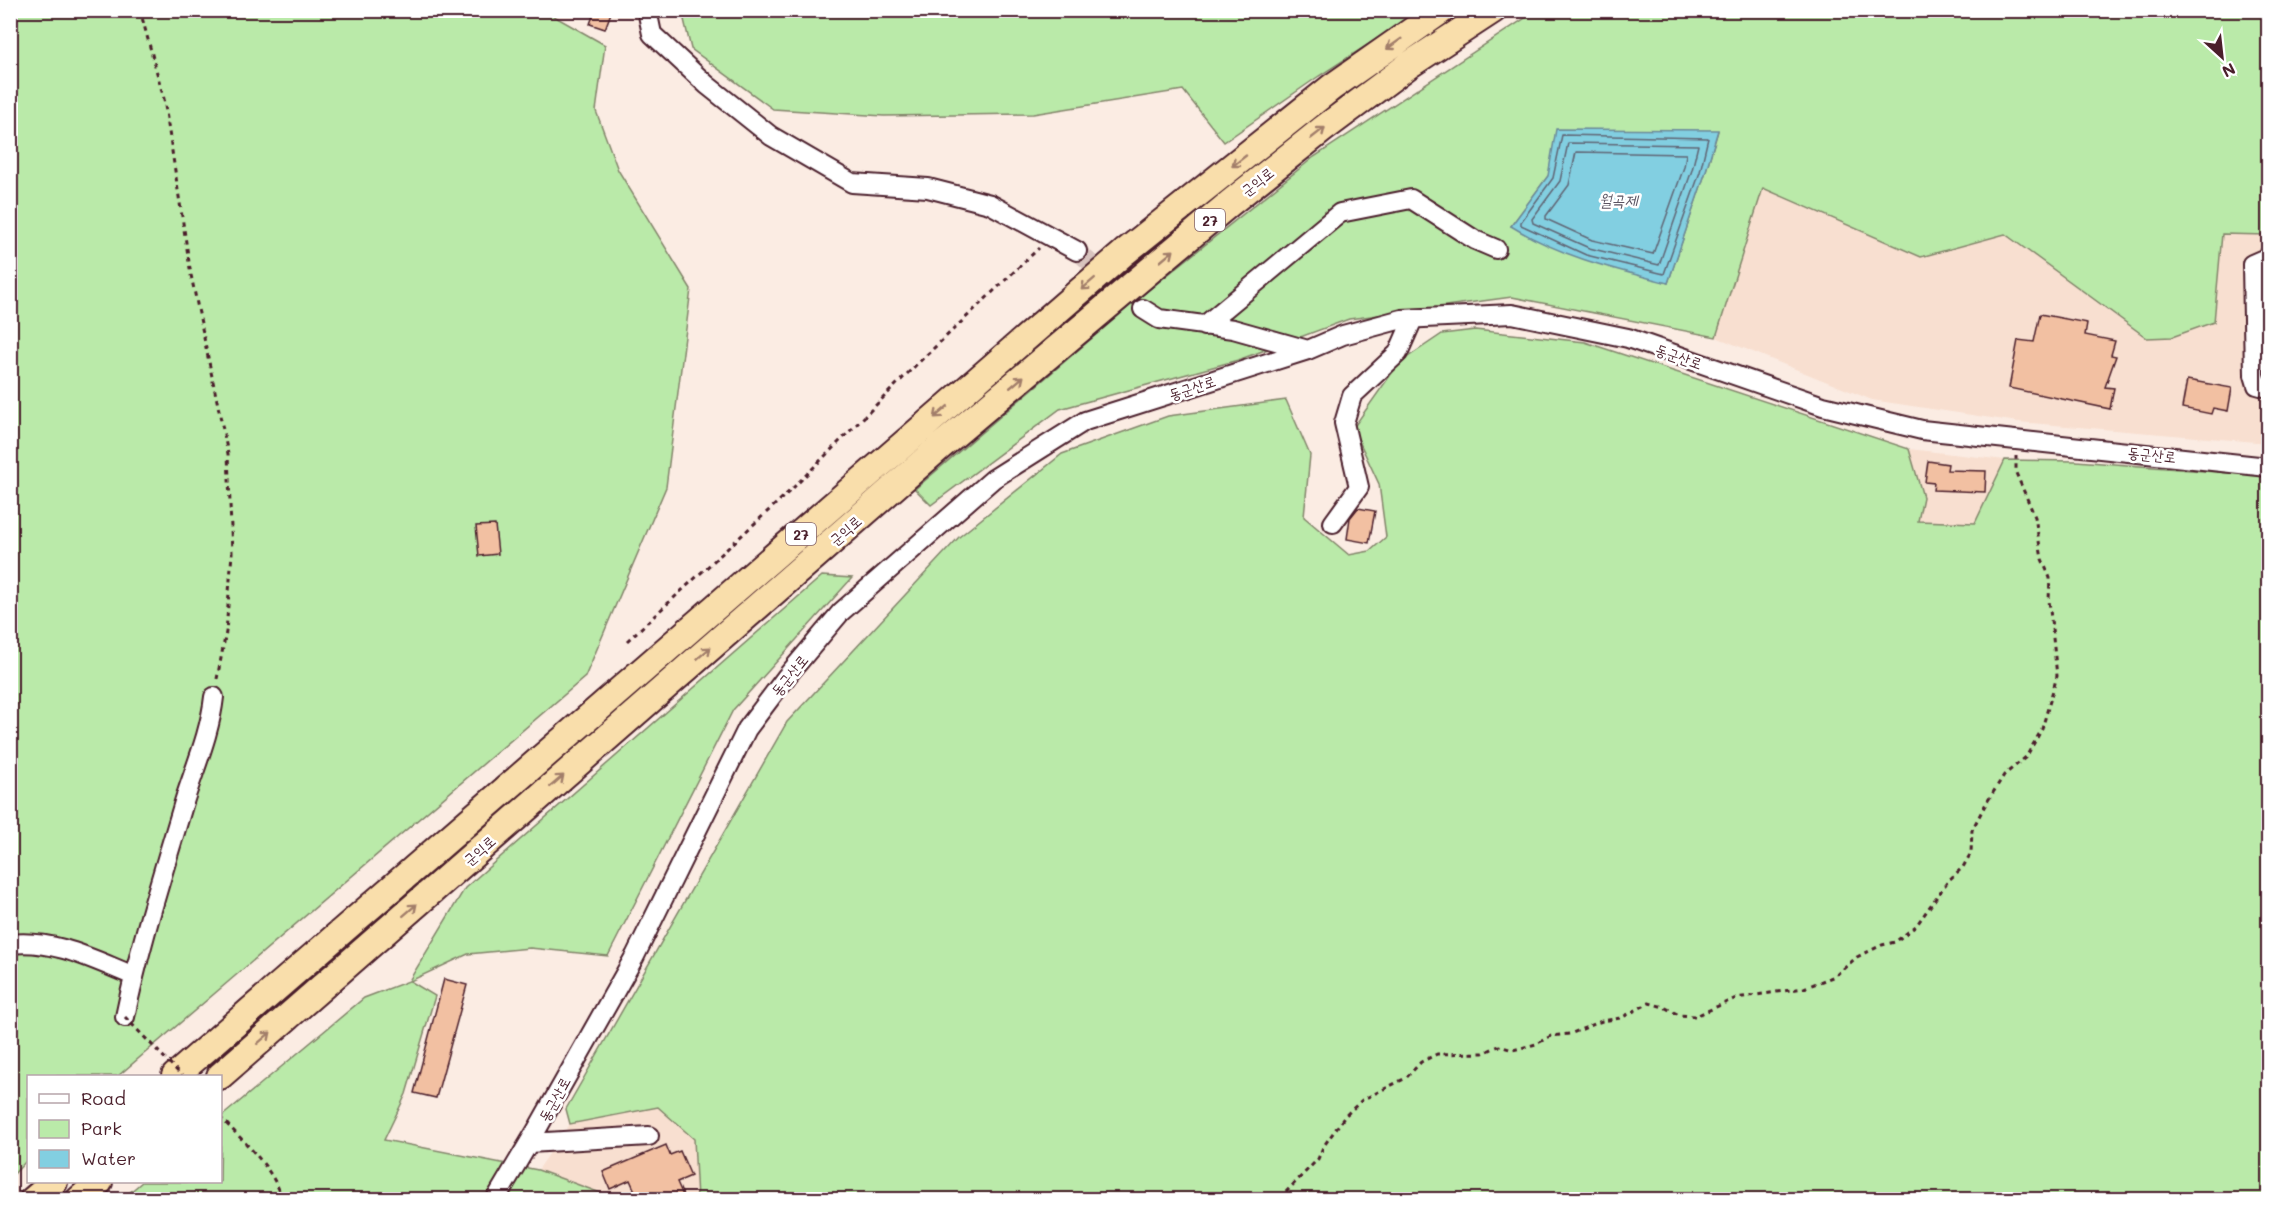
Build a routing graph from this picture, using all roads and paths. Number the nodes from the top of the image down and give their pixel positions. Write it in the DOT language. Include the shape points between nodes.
graph roads {
  1 [pos="140,10"];
  2 [pos="647,10"];
  3 [pos="1442,10"];
  4 [pos="1493,10"];
  5 [pos="1051,237"];
  6 [pos="1496,249"];
  7 [pos="1077,250"];
  8 [pos="2268,257"];
  9 [pos="1143,309"];
  10 [pos="1413,319"];
  11 [pos="1204,326"];
  12 [pos="1308,350"];
  13 [pos="2268,388"];
  14 [pos="2019,440"];
  15 [pos="2268,467"];
  16 [pos="1333,523"];
  17 [pos="627,641"];
  18 [pos="214,697"];
  19 [pos="10,944"];
  20 [pos="134,976"];
  21 [pos="125,1017"];
  22 [pos="177,1075"];
  23 [pos="180,1075"];
  24 [pos="222,1075"];
  25 [pos="222,1119"];
  26 [pos="649,1136"];
  27 [pos="529,1143"];
  28 [pos="53,1183"];
  29 [pos="98,1183"];
  30 [pos="33,1200"];
  31 [pos="79,1200"];
  32 [pos="283,1200"];
  33 [pos="495,1200"];
  34 [pos="1282,1200"];
  1 -- 18 [label="path" via="164,99 191,275 228,454 232,553 226,632"];
  2 -- 5 [label="street" via="652,34 707,85 771,136 852,183 928,188 990,204"];
  3 -- 22 [label="highway, 군익로 / 27, one-way" via="1332,87 1125,252"];
  24 -- 4 [label="highway, 군익로 / 27, one-way" via="941,446 1230,203 1409,65"];
  5 -- 7 [label="street"];
  5 -- 17 [label="path" via="792,489"];
  6 -- 11 [label="street" via="1412,199 1340,213"];
  8 -- 13 [label="street" via="2252,264 2254,375 2257,385"];
  9 -- 11 [label="street" via="1159,320"];
  10 -- 12 [label="street, 동군산로" via="1343,334"];
  10 -- 14 [label="street, 동군산로" via="1512,314 1628,338 1822,406 1922,430"];
  10 -- 16 [label="street" via="1398,353 1352,396 1344,423 1359,488"];
  11 -- 12 [label="street" via="1233,329"];
  12 -- 27 [label="street, 동군산로" via="1084,421 993,479 840,612 747,729 635,956"];
  14 -- 15 [label="street, 동군산로"];
  14 -- 34 [label="path" via="2016,473 2035,517 2042,560 2050,578 2057,676 2042,729 2026,757 2004,775 1984,807 1972,830 1971,853 1963,867 1948,881 1916,926 1895,942 1857,957 1835,976 1804,988 1736,998 1696,1016 1679,1015 1649,1003 1621,1018 1513,1050 1499,1046 1484,1053 1437,1053 1421,1062 1406,1078 1362,1100 1345,1116 1318,1159"];
  18 -- 20 [label="street" via="211,722"];
  19 -- 20 [label="street" via="30,942 63,948"];
  20 -- 21 [label="street"];
  21 -- 23 [label="path, bridge"];
  25 -- 32 [label="path" via="253,1149"];
  26 -- 27 [label="street"];
  27 -- 33 [label="street, 동군산로"];
  28 -- 30 [label="highway"];
  29 -- 31 [label="highway"];
}
